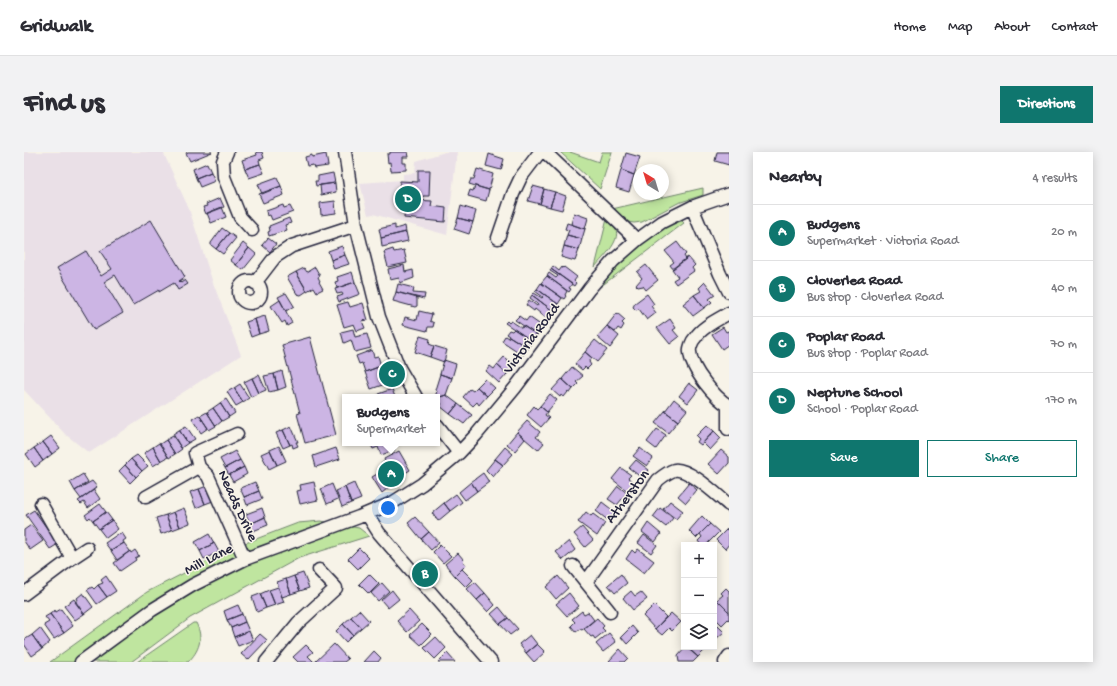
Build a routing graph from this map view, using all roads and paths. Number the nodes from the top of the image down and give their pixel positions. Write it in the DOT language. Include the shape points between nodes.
graph roads {
  1 [pos="228,152"];
  2 [pos="345,152"];
  3 [pos="540,152"];
  4 [pos="545,152"];
  5 [pos="729,194"];
  6 [pos="692,207"];
  7 [pos="356,225"];
  8 [pos="252,230"];
  9 [pos="498,238"];
  10 [pos="637,240"];
  11 [pos="725,272"];
  12 [pos="255,282"];
  13 [pos="729,292"];
  14 [pos="729,312"];
  15 [pos="414,394"];
  16 [pos="729,406"];
  17 [pos="440,429"];
  18 [pos="728,429"];
  19 [pos="237,434"];
  20 [pos="459,453"];
  21 [pos="199,467"];
  22 [pos="146,497"];
  23 [pos="41,504"];
  24 [pos="729,505"];
  25 [pos="367,514"];
  26 [pos="87,548"];
  27 [pos="72,558"];
  28 [pos="245,559"];
  29 [pos="574,566"];
  30 [pos="319,570"];
  31 [pos="586,582"];
  32 [pos="24,594"];
  33 [pos="610,612"];
  34 [pos="729,656"];
  35 [pos="82,662"];
  36 [pos="266,662"];
  37 [pos="490,662"];
  38 [pos="725,662"];
  1 -- 8 [label="street" via="223,161 224,177 240,217"];
  2 -- 7 [label="street"];
  3 -- 9 [label="street" via="521,177"];
  4 -- 10 [label="street"];
  5 -- 6 [label="street, Victoria Road"];
  6 -- 10 [label="street, Victoria Road" via="662,222"];
  6 -- 11 [label="street"];
  7 -- 12 [label="street" via="292,246 276,258"];
  7 -- 15 [label="street" via="379,317 399,368"];
  10 -- 20 [label="street, Victoria Road" via="613,261 589,289 515,388"];
  11 -- 13 [label="street"];
  14 -- 16 [label="street" via="700,331 693,339 690,352 707,386"];
  16 -- 18 [label="street"];
  17 -- 20 [label="street"];
  19 -- 21 [label="street, Neads Drive" via="195,453"];
  20 -- 25 [label="street, Victoria Road" via="422,484 392,503"];
  21 -- 22 [label="street, Neads Drive"];
  21 -- 28 [label="street, Neads Drive" via="208,476"];
  23 -- 27 [label="street"];
  24 -- 31 [label="street, Atherston" via="688,473 676,470 666,474 658,480"];
  25 -- 28 [label="street, Mill Lane"];
  25 -- 37 [label="street" via="379,533"];
  26 -- 27 [label="street"];
  27 -- 32 [label="street"];
  28 -- 35 [label="street, Mill Lane" via="193,585 152,610"];
  29 -- 31 [label="street"];
  30 -- 36 [label="street" via="336,588 298,623"];
  31 -- 33 [label="street"];
  34 -- 38 [label="street"];
}
